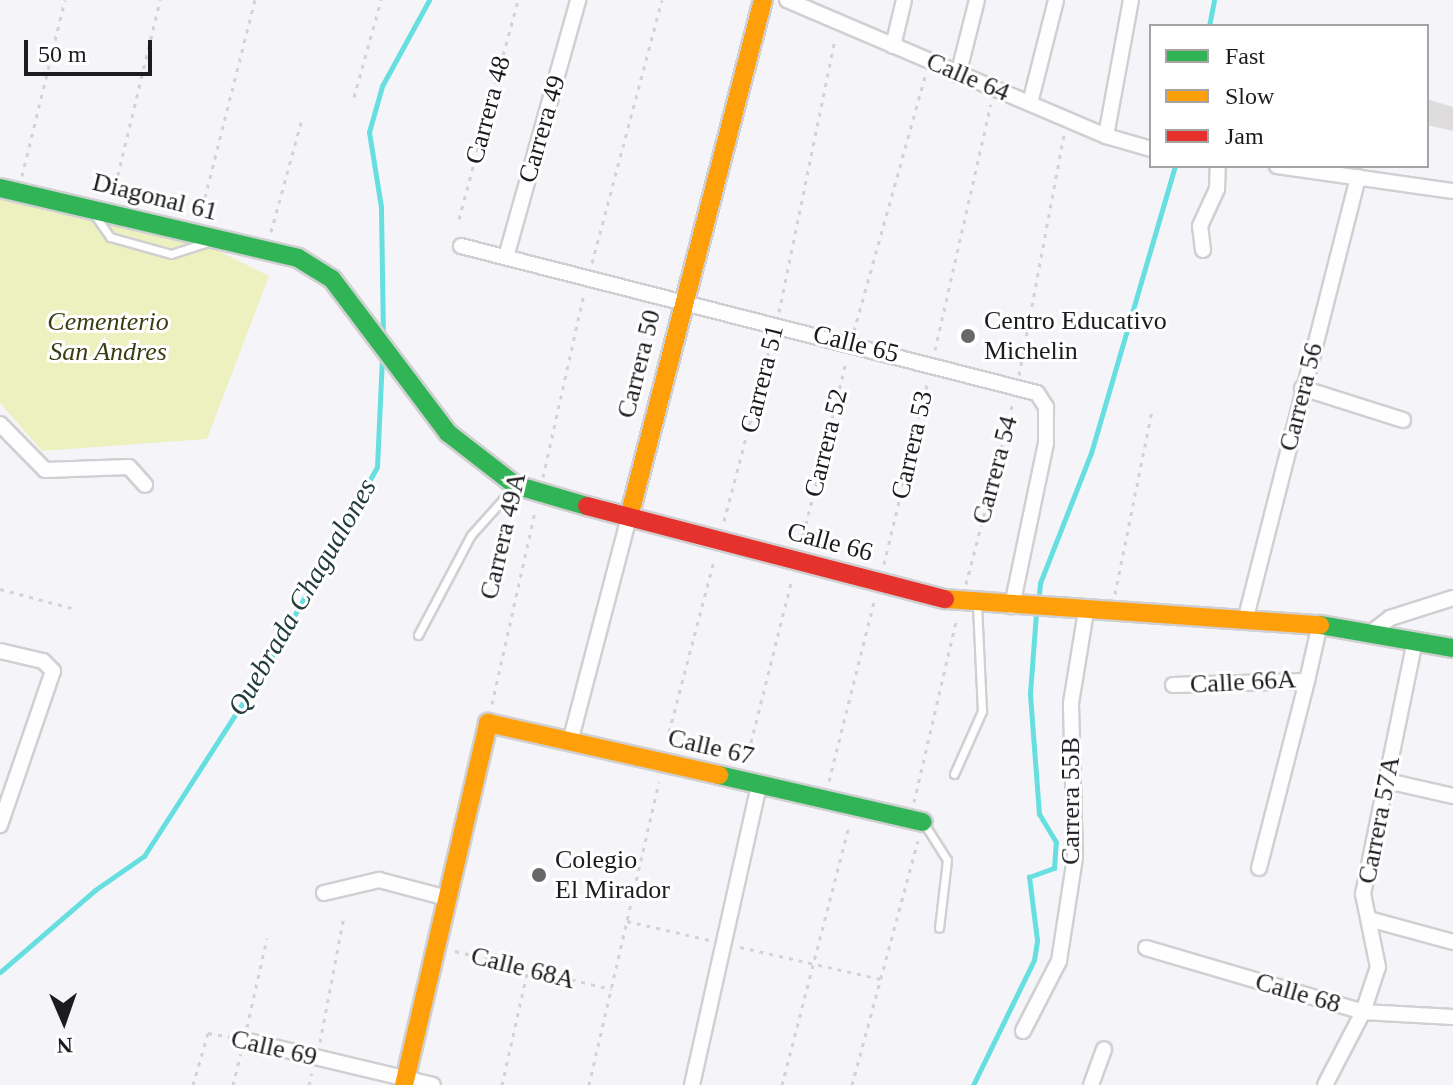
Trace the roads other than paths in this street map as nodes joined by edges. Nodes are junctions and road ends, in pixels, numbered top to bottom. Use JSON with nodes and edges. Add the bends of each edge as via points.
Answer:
{"nodes":[{"id":1,"x":578,"y":0,"type":"edge"},
{"id":2,"x":763,"y":0,"type":"edge"},
{"id":3,"x":787,"y":0,"type":"edge"},
{"id":4,"x":904,"y":0,"type":"edge"},
{"id":5,"x":977,"y":0,"type":"edge"},
{"id":6,"x":1056,"y":0,"type":"edge"},
{"id":7,"x":1131,"y":0,"type":"edge"},
{"id":8,"x":893,"y":46,"type":"junction"},
{"id":9,"x":958,"y":75,"type":"junction"},
{"id":10,"x":1030,"y":103,"type":"junction"},
{"id":11,"x":1106,"y":136,"type":"junction"},
{"id":12,"x":1149,"y":148,"type":"edge"},
{"id":13,"x":1218,"y":168,"type":"edge"},
{"id":14,"x":1292,"y":168,"type":"edge"},
{"id":15,"x":1358,"y":177,"type":"junction"},
{"id":16,"x":9,"y":190,"type":"edge"},
{"id":17,"x":1453,"y":191,"type":"edge"},
{"id":18,"x":100,"y":210,"type":"junction"},
{"id":19,"x":218,"y":239,"type":"junction"},
{"id":20,"x":461,"y":246,"type":"dead end"},
{"id":21,"x":1203,"y":250,"type":"dead end"},
{"id":22,"x":506,"y":257,"type":"junction"},
{"id":23,"x":298,"y":258,"type":"joint"},
{"id":24,"x":681,"y":300,"type":"junction"},
{"id":25,"x":1302,"y":388,"type":"junction"},
{"id":26,"x":1403,"y":420,"type":"dead end"},
{"id":27,"x":0,"y":424,"type":"edge"},
{"id":28,"x":145,"y":485,"type":"dead end"},
{"id":29,"x":515,"y":485,"type":"junction"},
{"id":30,"x":629,"y":517,"type":"junction"},
{"id":31,"x":1453,"y":598,"type":"edge"},
{"id":32,"x":969,"y":603,"type":"junction"},
{"id":33,"x":1014,"y":606,"type":"junction"},
{"id":34,"x":1086,"y":611,"type":"junction"},
{"id":35,"x":1246,"y":617,"type":"junction"},
{"id":36,"x":1320,"y":624,"type":"junction"},
{"id":37,"x":1373,"y":631,"type":"junction"},
{"id":38,"x":418,"y":635,"type":"dead end"},
{"id":39,"x":1415,"y":640,"type":"junction"},
{"id":40,"x":1453,"y":648,"type":"edge"},
{"id":41,"x":0,"y":651,"type":"edge"},
{"id":42,"x":1309,"y":678,"type":"junction"},
{"id":43,"x":1173,"y":685,"type":"dead end"},
{"id":44,"x":570,"y":742,"type":"junction"},
{"id":45,"x":954,"y":774,"type":"dead end"},
{"id":46,"x":1387,"y":781,"type":"junction"},
{"id":47,"x":750,"y":783,"type":"junction"},
{"id":48,"x":1453,"y":796,"type":"edge"},
{"id":49,"x":917,"y":820,"type":"joint"},
{"id":50,"x":0,"y":825,"type":"edge"},
{"id":51,"x":1259,"y":868,"type":"dead end"},
{"id":52,"x":324,"y":893,"type":"dead end"},
{"id":53,"x":447,"y":898,"type":"junction"},
{"id":54,"x":1369,"y":919,"type":"junction"},
{"id":55,"x":939,"y":928,"type":"dead end"},
{"id":56,"x":1453,"y":942,"type":"edge"},
{"id":57,"x":1146,"y":948,"type":"dead end"},
{"id":58,"x":1363,"y":1012,"type":"junction"},
{"id":59,"x":1453,"y":1017,"type":"edge"},
{"id":60,"x":1023,"y":1031,"type":"dead end"},
{"id":61,"x":244,"y":1040,"type":"road end"},
{"id":62,"x":1104,"y":1049,"type":"dead end"},
{"id":63,"x":404,"y":1082,"type":"edge"},
{"id":64,"x":433,"y":1085,"type":"edge"},
{"id":65,"x":692,"y":1085,"type":"edge"},
{"id":66,"x":1091,"y":1085,"type":"edge"},
{"id":67,"x":1325,"y":1085,"type":"edge"}],
"edges":[{"from":1,"to":22,"type":"street","name":"Carrera 49"},
{"from":2,"to":24,"type":"street","name":"Carrera 50"},
{"from":3,"to":8,"type":"street","name":"Calle 64"},
{"from":4,"to":8,"type":"street"},
{"from":5,"to":9,"type":"street"},
{"from":6,"to":10,"type":"street"},
{"from":7,"to":11,"type":"street"},
{"from":8,"to":9,"type":"street","name":"Calle 64"},
{"from":9,"to":10,"type":"street","name":"Calle 64"},
{"from":10,"to":11,"type":"street","name":"Calle 64"},
{"from":11,"to":12,"type":"street","name":"Calle 64"},
{"from":13,"to":21,"type":"street","via":[[1217,189],[1200,226]]},
{"from":14,"to":15,"type":"street"},
{"from":15,"to":17,"type":"street"},
{"from":15,"to":25,"type":"street","name":"Carrera 56"},
{"from":16,"to":18,"type":"street","name":"Diagonal 61"},
{"from":18,"to":19,"type":"street","name":"Diagonal 61"},
{"from":18,"to":19,"type":"lane","via":[[110,237],[171,254]]},
{"from":19,"to":23,"type":"street","name":"Diagonal 61"},
{"from":20,"to":22,"type":"street","name":"Calle 65"},
{"from":22,"to":24,"type":"street","name":"Calle 65"},
{"from":23,"to":29,"type":"street","name":"Calle 66","via":[[332,279],[448,433]]},
{"from":24,"to":30,"type":"street","name":"Carrera 50"},
{"from":24,"to":33,"type":"street","name":"Calle 65","via":[[1037,393],[1046,407],[1046,443]]},
{"from":25,"to":26,"type":"street"},
{"from":25,"to":35,"type":"street","name":"Carrera 56"},
{"from":27,"to":28,"type":"street","via":[[45,470],[129,467]]},
{"from":29,"to":30,"type":"street","name":"Calle 66"},
{"from":29,"to":38,"type":"lane","via":[[471,535]]},
{"from":30,"to":32,"type":"street","name":"Calle 66"},
{"from":30,"to":44,"type":"street","name":"Carrera 50"},
{"from":31,"to":37,"type":"street","via":[[1390,618]]},
{"from":32,"to":33,"type":"street","name":"Calle 66"},
{"from":32,"to":45,"type":"lane","via":[[982,711]]},
{"from":33,"to":34,"type":"street","name":"Calle 66"},
{"from":34,"to":35,"type":"street","name":"Calle 66"},
{"from":34,"to":60,"type":"street","name":"Carrera 55B","via":[[1071,703],[1075,858],[1059,961]]},
{"from":35,"to":36,"type":"street","name":"Calle 66"},
{"from":36,"to":37,"type":"street","name":"Calle 66"},
{"from":36,"to":42,"type":"street"},
{"from":37,"to":39,"type":"street","name":"Calle 66"},
{"from":39,"to":40,"type":"street","name":"Calle 66"},
{"from":39,"to":46,"type":"street","name":"Carrera 57A"},
{"from":41,"to":50,"type":"street","via":[[43,661],[53,671]]},
{"from":42,"to":43,"type":"street","name":"Calle 66A"},
{"from":42,"to":51,"type":"street"},
{"from":44,"to":47,"type":"street","name":"Calle 67"},
{"from":44,"to":53,"type":"street","name":"Calle 67","via":[[488,723]]},
{"from":46,"to":48,"type":"street"},
{"from":46,"to":54,"type":"street","name":"Carrera 57A","via":[[1363,894]]},
{"from":47,"to":49,"type":"street","name":"Calle 67"},
{"from":47,"to":65,"type":"street","via":[[724,943]]},
{"from":49,"to":55,"type":"lane","via":[[947,860]]},
{"from":52,"to":53,"type":"street","via":[[379,880]]},
{"from":53,"to":63,"type":"street"},
{"from":54,"to":56,"type":"street"},
{"from":54,"to":58,"type":"street","name":"Carrera 57A","via":[[1378,967]]},
{"from":57,"to":58,"type":"street","name":"Calle 68"},
{"from":58,"to":59,"type":"street","name":"Calle 68"},
{"from":58,"to":67,"type":"street","name":"Carrera 57A"},
{"from":61,"to":63,"type":"street","name":"Calle 69"},
{"from":62,"to":66,"type":"street"},
{"from":63,"to":64,"type":"street","name":"Calle 69"}]}
